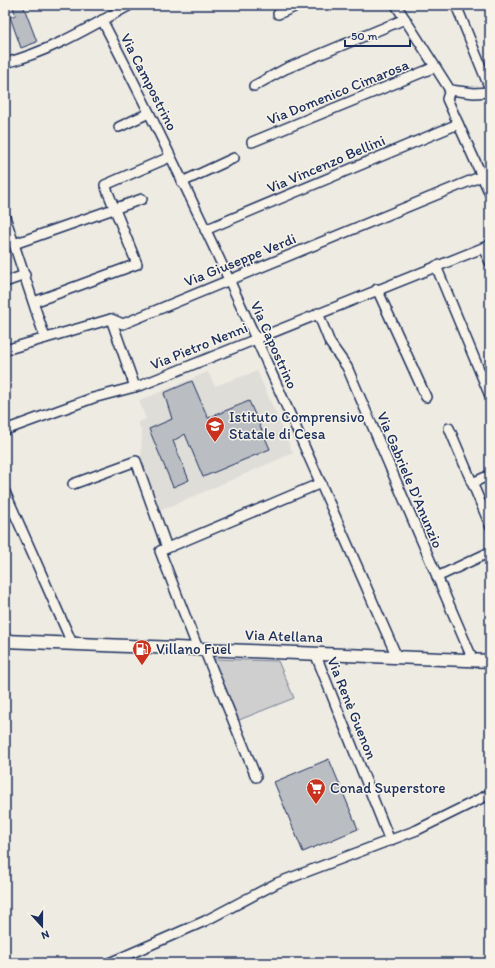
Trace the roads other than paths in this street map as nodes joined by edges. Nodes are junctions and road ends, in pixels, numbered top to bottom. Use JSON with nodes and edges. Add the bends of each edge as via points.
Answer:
{"nodes":[{"id":1,"x":130,"y":5,"type":"edge"},
{"id":2,"x":299,"y":5,"type":"edge"},
{"id":3,"x":396,"y":5,"type":"edge"},
{"id":4,"x":456,"y":5,"type":"edge"},
{"id":5,"x":116,"y":8,"type":"edge"},
{"id":6,"x":278,"y":14,"type":"dead end"},
{"id":7,"x":405,"y":19,"type":"junction"},
{"id":8,"x":102,"y":20,"type":"junction"},
{"id":9,"x":5,"y":63,"type":"edge"},
{"id":10,"x":435,"y":67,"type":"junction"},
{"id":11,"x":254,"y":86,"type":"dead end"},
{"id":12,"x":450,"y":90,"type":"junction"},
{"id":13,"x":490,"y":90,"type":"edge"},
{"id":14,"x":149,"y":113,"type":"junction"},
{"id":15,"x":458,"y":124,"type":"junction"},
{"id":16,"x":119,"y":127,"type":"dead end"},
{"id":17,"x":252,"y":142,"type":"dead end"},
{"id":18,"x":170,"y":157,"type":"junction"},
{"id":19,"x":234,"y":158,"type":"dead end"},
{"id":20,"x":482,"y":176,"type":"junction"},
{"id":21,"x":182,"y":182,"type":"junction"},
{"id":22,"x":490,"y":194,"type":"edge"},
{"id":23,"x":142,"y":199,"type":"dead end"},
{"id":24,"x":114,"y":208,"type":"junction"},
{"id":25,"x":5,"y":217,"type":"edge"},
{"id":26,"x":205,"y":230,"type":"junction"},
{"id":27,"x":14,"y":244,"type":"junction"},
{"id":28,"x":487,"y":246,"type":"edge"},
{"id":29,"x":490,"y":262,"type":"edge"},
{"id":30,"x":436,"y":266,"type":"junction"},
{"id":31,"x":25,"y":275,"type":"junction"},
{"id":32,"x":228,"y":279,"type":"junction"},
{"id":33,"x":5,"y":282,"type":"edge"},
{"id":34,"x":377,"y":289,"type":"junction"},
{"id":35,"x":34,"y":302,"type":"junction"},
{"id":36,"x":318,"y":313,"type":"junction"},
{"id":37,"x":111,"y":319,"type":"junction"},
{"id":38,"x":45,"y":338,"type":"junction"},
{"id":39,"x":256,"y":338,"type":"junction"},
{"id":40,"x":5,"y":350,"type":"edge"},
{"id":41,"x":135,"y":387,"type":"junction"},
{"id":42,"x":490,"y":396,"type":"edge"},
{"id":43,"x":426,"y":397,"type":"dead end"},
{"id":44,"x":448,"y":428,"type":"dead end"},
{"id":45,"x":5,"y":430,"type":"edge"},
{"id":46,"x":490,"y":475,"type":"edge"},
{"id":47,"x":321,"y":483,"type":"junction"},
{"id":48,"x":472,"y":483,"type":"junction"},
{"id":49,"x":73,"y":484,"type":"dead end"},
{"id":50,"x":5,"y":492,"type":"edge"},
{"id":51,"x":490,"y":525,"type":"edge"},
{"id":52,"x":167,"y":548,"type":"junction"},
{"id":53,"x":490,"y":552,"type":"edge"},
{"id":54,"x":437,"y":577,"type":"junction"},
{"id":55,"x":5,"y":641,"type":"edge"},
{"id":56,"x":72,"y":643,"type":"junction"},
{"id":57,"x":201,"y":649,"type":"junction"},
{"id":58,"x":316,"y":653,"type":"junction"},
{"id":59,"x":397,"y":657,"type":"junction"},
{"id":60,"x":473,"y":660,"type":"junction"},
{"id":61,"x":490,"y":661,"type":"edge"},
{"id":62,"x":256,"y":777,"type":"dead end"},
{"id":63,"x":490,"y":794,"type":"edge"},
{"id":64,"x":390,"y":841,"type":"junction"},
{"id":65,"x":109,"y":963,"type":"edge"}],
"edges":[{"from":1,"to":5,"type":"street"},
{"from":2,"to":6,"type":"street"},
{"from":3,"to":7,"type":"street"},
{"from":4,"to":13,"type":"street"},
{"from":5,"to":8,"type":"street"},
{"from":7,"to":10,"type":"street"},
{"from":7,"to":11,"type":"street","via":[[285,69]]},
{"from":8,"to":9,"type":"street","via":[[22,58]]},
{"from":8,"to":14,"type":"street","name":"Via Campostrino"},
{"from":10,"to":12,"type":"street"},
{"from":10,"to":17,"type":"street","name":"Via Domenico Cimarosa"},
{"from":12,"to":13,"type":"street","via":[[474,93]]},
{"from":12,"to":15,"type":"street","via":[[447,99]]},
{"from":14,"to":16,"type":"street"},
{"from":14,"to":18,"type":"street","name":"Via Campostrino"},
{"from":15,"to":20,"type":"street"},
{"from":15,"to":26,"type":"street","name":"Via Vincenzo Bellini"},
{"from":18,"to":21,"type":"street","name":"Via Capostrino"},
{"from":18,"to":24,"type":"street","via":[[105,185]]},
{"from":19,"to":21,"type":"street"},
{"from":20,"to":22,"type":"street"},
{"from":20,"to":32,"type":"street","name":"Via Giuseppe Verdi"},
{"from":21,"to":26,"type":"street","name":"Via Capostrino"},
{"from":23,"to":24,"type":"street"},
{"from":24,"to":27,"type":"street"},
{"from":24,"to":35,"type":"street","via":[[137,264]]},
{"from":25,"to":27,"type":"street"},
{"from":26,"to":32,"type":"street","name":"Via Capostrino"},
{"from":27,"to":31,"type":"street"},
{"from":28,"to":29,"type":"street"},
{"from":28,"to":30,"type":"street","name":"Via Pietro Nenni"},
{"from":30,"to":34,"type":"street","name":"Via Pietro Nenni"},
{"from":30,"to":42,"type":"street"},
{"from":31,"to":33,"type":"street"},
{"from":31,"to":35,"type":"street"},
{"from":32,"to":37,"type":"street","name":"Via Giuseppe Verdi","via":[[123,324]]},
{"from":32,"to":39,"type":"street","name":"Via Capostrino"},
{"from":34,"to":36,"type":"street","name":"Via Pietro Nenni"},
{"from":34,"to":43,"type":"street"},
{"from":35,"to":38,"type":"street"},
{"from":36,"to":39,"type":"street","name":"Via Pietro Nenni"},
{"from":36,"to":54,"type":"street","name":"Via Gabriele D'Anunzio","via":[[330,343],[347,367]]},
{"from":37,"to":38,"type":"street","name":"Via Giuseppe Verdi"},
{"from":37,"to":41,"type":"street"},
{"from":38,"to":40,"type":"street","name":"Via Giuseppe Verdi"},
{"from":39,"to":41,"type":"street","name":"Via Pietro Nenni"},
{"from":39,"to":47,"type":"street","name":"Via Capostrino"},
{"from":41,"to":45,"type":"street","name":"Via Pietro Nenni","via":[[93,398]]},
{"from":44,"to":48,"type":"street"},
{"from":46,"to":48,"type":"street"},
{"from":47,"to":52,"type":"street"},
{"from":47,"to":59,"type":"street","name":"Via Capostrino"},
{"from":48,"to":51,"type":"street"},
{"from":49,"to":52,"type":"street","via":[[136,461]]},
{"from":50,"to":56,"type":"street"},
{"from":52,"to":57,"type":"street","via":[[160,551]]},
{"from":53,"to":54,"type":"street"},
{"from":54,"to":60,"type":"street","name":"Via Gabriele D'Anunzio"},
{"from":55,"to":56,"type":"main road","name":"Via Atellana"},
{"from":56,"to":57,"type":"main road","name":"Via Atellana"},
{"from":57,"to":58,"type":"main road","name":"Via Atellana"},
{"from":57,"to":62,"type":"street"},
{"from":58,"to":59,"type":"main road","name":"Via Atellana"},
{"from":58,"to":64,"type":"street","name":"Via Renè Guenon"},
{"from":59,"to":60,"type":"main road","name":"Via Atellana"},
{"from":60,"to":61,"type":"main road","name":"Via Atellana"},
{"from":63,"to":64,"type":"street"},
{"from":64,"to":65,"type":"street","via":[[277,883],[205,921]]}]}
